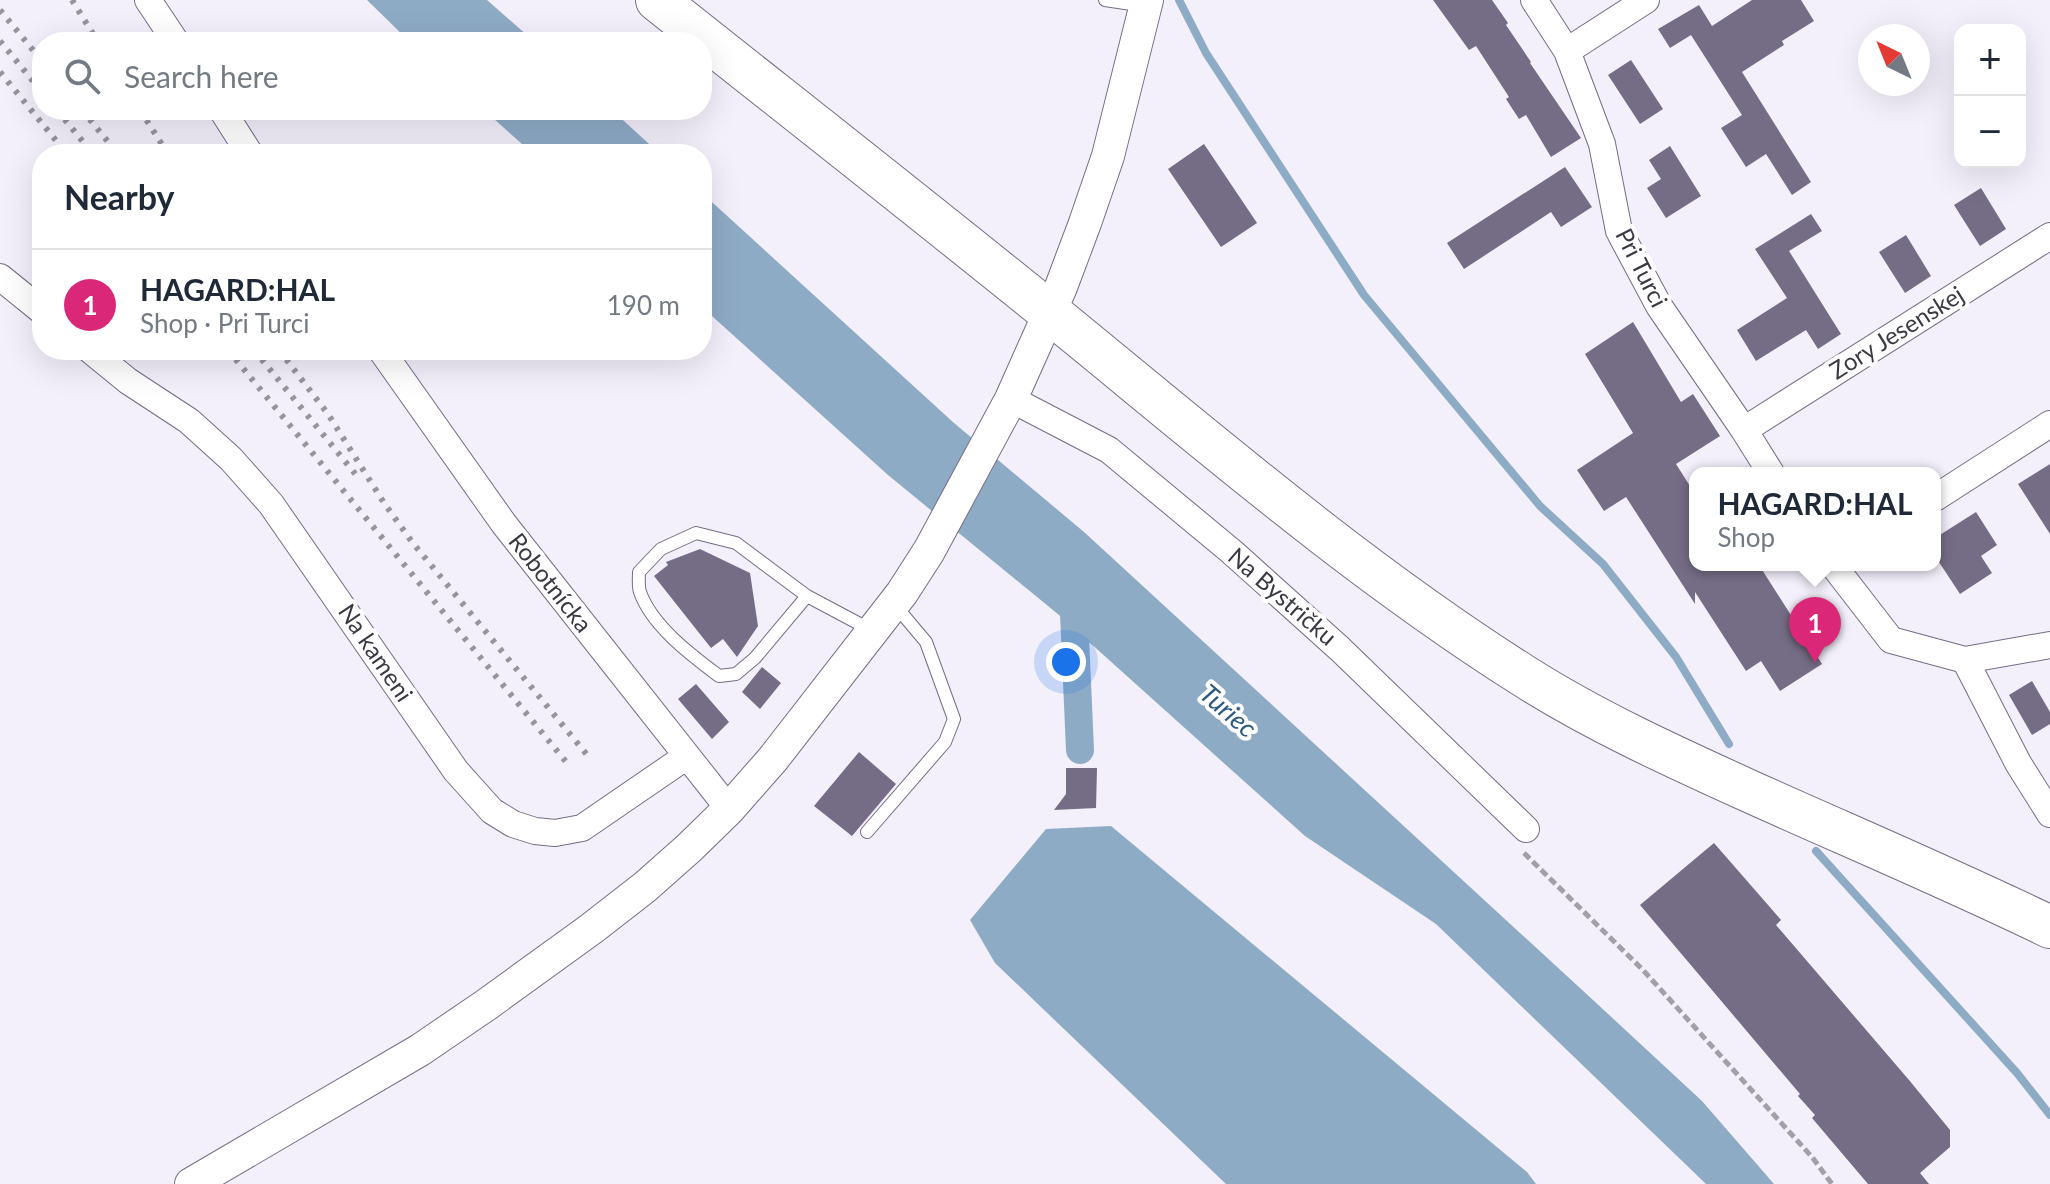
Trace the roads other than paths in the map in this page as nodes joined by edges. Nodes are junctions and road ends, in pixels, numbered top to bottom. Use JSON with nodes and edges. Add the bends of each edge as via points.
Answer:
{"nodes":[{"id":1,"x":148,"y":0,"type":"edge"},
{"id":2,"x":657,"y":0,"type":"edge"},
{"id":3,"x":1105,"y":0,"type":"edge"},
{"id":4,"x":1534,"y":0,"type":"edge"},
{"id":5,"x":1646,"y":0,"type":"edge"},
{"id":6,"x":1146,"y":3,"type":"edge"},
{"id":7,"x":169,"y":32,"type":"edge"},
{"id":8,"x":697,"y":32,"type":"edge"},
{"id":9,"x":712,"y":44,"type":"edge"},
{"id":10,"x":1567,"y":51,"type":"junction"},
{"id":11,"x":228,"y":120,"type":"edge"},
{"id":12,"x":244,"y":144,"type":"edge"},
{"id":13,"x":2050,"y":236,"type":"edge"},
{"id":14,"x":0,"y":277,"type":"edge"},
{"id":15,"x":32,"y":303,"type":"edge"},
{"id":16,"x":1049,"y":312,"type":"junction"},
{"id":17,"x":102,"y":360,"type":"edge"},
{"id":18,"x":388,"y":360,"type":"edge"},
{"id":19,"x":1006,"y":410,"type":"junction"},
{"id":20,"x":2050,"y":424,"type":"edge"},
{"id":21,"x":1744,"y":430,"type":"junction"},
{"id":22,"x":1767,"y":467,"type":"edge"},
{"id":23,"x":1941,"y":494,"type":"edge"},
{"id":24,"x":1838,"y":571,"type":"edge"},
{"id":25,"x":807,"y":596,"type":"junction"},
{"id":26,"x":894,"y":604,"type":"junction"},
{"id":27,"x":874,"y":632,"type":"junction"},
{"id":28,"x":2050,"y":645,"type":"edge"},
{"id":29,"x":1965,"y":660,"type":"junction"},
{"id":30,"x":687,"y":756,"type":"junction"},
{"id":31,"x":729,"y":809,"type":"junction"},
{"id":32,"x":2050,"y":814,"type":"edge"},
{"id":33,"x":1521,"y":825,"type":"road end"},
{"id":34,"x":867,"y":832,"type":"dead end"},
{"id":35,"x":2050,"y":927,"type":"edge"},
{"id":36,"x":191,"y":1184,"type":"edge"}],
"edges":[{"from":1,"to":7,"type":"street"},
{"from":2,"to":8,"type":"main road"},
{"from":3,"to":6,"type":"lane"},
{"from":4,"to":10,"type":"street","name":"Pri Turci"},
{"from":5,"to":10,"type":"street"},
{"from":6,"to":16,"type":"street","via":[[1108,156]]},
{"from":9,"to":16,"type":"main road"},
{"from":10,"to":21,"type":"street","name":"Pri Turci","via":[[1602,144],[1619,231],[1659,306]]},
{"from":11,"to":12,"type":"street"},
{"from":13,"to":21,"type":"street","name":"Zory Jesenskej"},
{"from":14,"to":15,"type":"street"},
{"from":16,"to":19,"type":"street"},
{"from":16,"to":35,"type":"main road","via":[[1316,529],[1526,677],[1691,765]]},
{"from":17,"to":30,"type":"street","name":"Na kameni","via":[[189,421],[271,504],[456,771],[492,811],[535,831],[582,828]]},
{"from":18,"to":30,"type":"street","name":"Robotnícka","via":[[504,524]]},
{"from":19,"to":26,"type":"street"},
{"from":19,"to":33,"type":"street","name":"Na Bystričku","via":[[1109,450],[1340,649]]},
{"from":20,"to":23,"type":"street"},
{"from":21,"to":22,"type":"street","name":"Pri Turci"},
{"from":24,"to":29,"type":"street","via":[[1891,640]]},
{"from":25,"to":25,"type":"lane","via":[[736,543],[696,533],[661,549],[639,572],[639,590],[656,619],[719,676],[736,674],[755,658]]},
{"from":25,"to":27,"type":"lane"},
{"from":26,"to":27,"type":"street"},
{"from":26,"to":34,"type":"lane","via":[[926,642],[954,719],[945,742]]},
{"from":27,"to":31,"type":"street"},
{"from":28,"to":29,"type":"street"},
{"from":29,"to":32,"type":"street"},
{"from":30,"to":31,"type":"street","name":"Robotnícka"},
{"from":31,"to":36,"type":"street","via":[[645,887],[486,1005],[420,1050]]}]}
